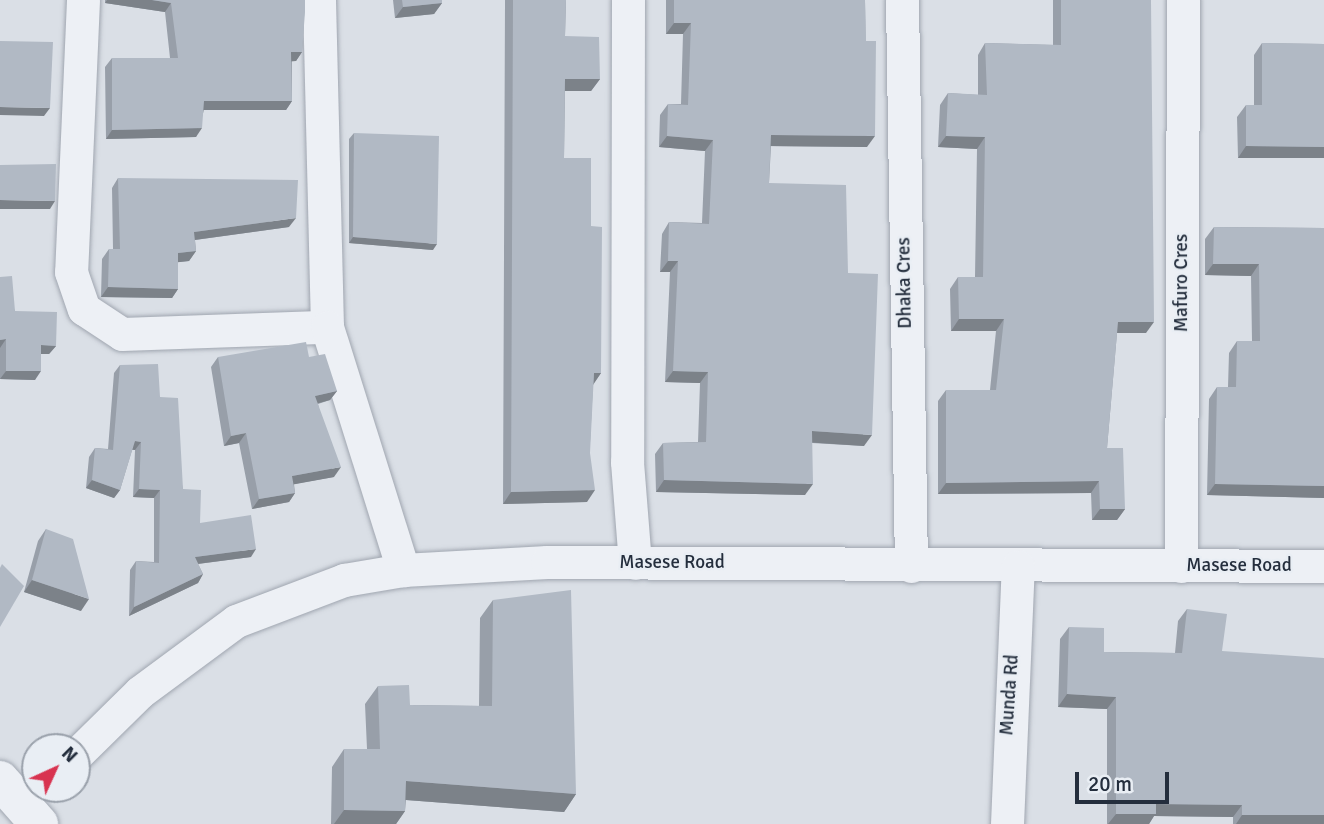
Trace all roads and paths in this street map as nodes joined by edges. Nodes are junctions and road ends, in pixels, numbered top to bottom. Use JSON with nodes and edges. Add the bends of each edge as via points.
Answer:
{"nodes":[{"id":1,"x":83,"y":0,"type":"edge"},
{"id":2,"x":319,"y":0,"type":"edge"},
{"id":3,"x":628,"y":0,"type":"edge"},
{"id":4,"x":902,"y":0,"type":"edge"},
{"id":5,"x":1183,"y":0,"type":"edge"},
{"id":6,"x":327,"y":327,"type":"junction"},
{"id":7,"x":635,"y":563,"type":"junction"},
{"id":8,"x":911,"y":566,"type":"junction"},
{"id":9,"x":1018,"y":566,"type":"junction"},
{"id":10,"x":1181,"y":566,"type":"junction"},
{"id":11,"x":1324,"y":566,"type":"edge"},
{"id":12,"x":403,"y":570,"type":"junction"},
{"id":13,"x":91,"y":740,"type":"edge"},
{"id":14,"x":1007,"y":824,"type":"edge"}],
"edges":[{"from":1,"to":6,"type":"street","via":[[71,272],[85,309],[122,334]]},
{"from":2,"to":6,"type":"street"},
{"from":3,"to":7,"type":"street","via":[[627,462]]},
{"from":4,"to":8,"type":"street","name":"Dhaka Cres"},
{"from":5,"to":10,"type":"street","name":"Mafuro Cres"},
{"from":6,"to":12,"type":"street"},
{"from":7,"to":8,"type":"street","name":"Masese Road"},
{"from":7,"to":12,"type":"street","name":"Masese Road"},
{"from":8,"to":9,"type":"street","name":"Masese Road"},
{"from":9,"to":10,"type":"street","name":"Masese Road"},
{"from":9,"to":14,"type":"street","name":"Munda Rd"},
{"from":10,"to":11,"type":"street","name":"Masese Road"},
{"from":12,"to":13,"type":"street","name":"Masese Road","via":[[344,580],[236,621],[140,692]]}]}
